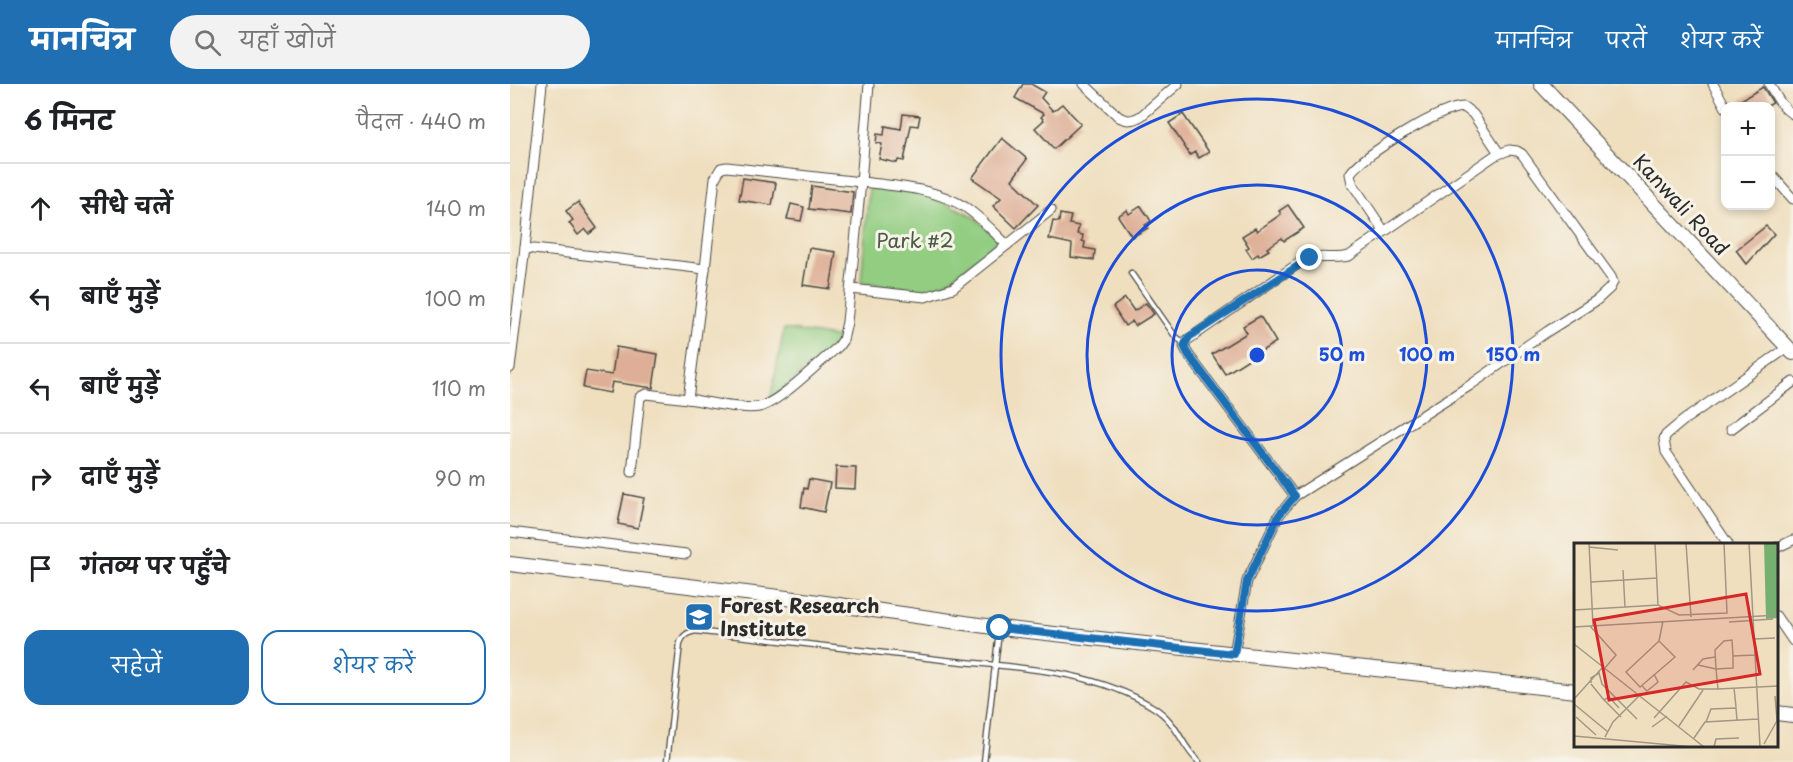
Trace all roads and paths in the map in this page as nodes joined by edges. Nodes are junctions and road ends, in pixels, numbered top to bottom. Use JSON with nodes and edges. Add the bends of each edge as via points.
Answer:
{"nodes":[{"id":1,"x":542,"y":84,"type":"edge"},
{"id":2,"x":869,"y":84,"type":"edge"},
{"id":3,"x":1084,"y":84,"type":"edge"},
{"id":4,"x":1178,"y":84,"type":"edge"},
{"id":5,"x":1541,"y":84,"type":"edge"},
{"id":6,"x":1713,"y":84,"type":"edge"},
{"id":7,"x":1769,"y":84,"type":"edge"},
{"id":8,"x":1722,"y":102,"type":"edge"},
{"id":9,"x":1793,"y":114,"type":"edge"},
{"id":10,"x":1499,"y":153,"type":"junction"},
{"id":11,"x":1775,"y":179,"type":"edge"},
{"id":12,"x":861,"y":182,"type":"junction"},
{"id":13,"x":1793,"y":199,"type":"edge"},
{"id":14,"x":1051,"y":210,"type":"dead end"},
{"id":15,"x":1384,"y":231,"type":"junction"},
{"id":16,"x":1007,"y":245,"type":"junction"},
{"id":17,"x":525,"y":248,"type":"junction"},
{"id":18,"x":705,"y":268,"type":"junction"},
{"id":19,"x":1131,"y":273,"type":"dead end"},
{"id":20,"x":851,"y":289,"type":"junction"},
{"id":21,"x":1185,"y":344,"type":"junction"},
{"id":22,"x":1790,"y":350,"type":"edge"},
{"id":23,"x":510,"y":368,"type":"edge"},
{"id":24,"x":1793,"y":382,"type":"edge"},
{"id":25,"x":688,"y":399,"type":"junction"},
{"id":26,"x":1731,"y":429,"type":"dead end"},
{"id":27,"x":632,"y":472,"type":"dead end"},
{"id":28,"x":1295,"y":496,"type":"junction"},
{"id":29,"x":510,"y":532,"type":"edge"},
{"id":30,"x":1793,"y":540,"type":"edge"},
{"id":31,"x":1727,"y":543,"type":"edge"},
{"id":32,"x":1778,"y":547,"type":"edge"},
{"id":33,"x":686,"y":554,"type":"dead end"},
{"id":34,"x":510,"y":564,"type":"edge"},
{"id":35,"x":1778,"y":619,"type":"edge"},
{"id":36,"x":1000,"y":628,"type":"junction"},
{"id":37,"x":1793,"y":641,"type":"edge"},
{"id":38,"x":1234,"y":654,"type":"junction"},
{"id":39,"x":995,"y":666,"type":"junction"},
{"id":40,"x":1574,"y":691,"type":"edge"},
{"id":41,"x":1778,"y":713,"type":"edge"},
{"id":42,"x":1793,"y":715,"type":"edge"},
{"id":43,"x":667,"y":762,"type":"edge"},
{"id":44,"x":984,"y":762,"type":"edge"},
{"id":45,"x":1199,"y":762,"type":"edge"}],
"edges":[{"from":1,"to":17,"type":"street"},
{"from":2,"to":12,"type":"street"},
{"from":3,"to":4,"type":"street","via":[[1119,117],[1134,120]]},
{"from":5,"to":22,"type":"main road","name":"Kanwali Road"},
{"from":6,"to":8,"type":"street"},
{"from":7,"to":9,"type":"street","via":[[1782,106]]},
{"from":10,"to":15,"type":"street"},
{"from":10,"to":15,"type":"street","via":[[1464,107],[1446,110],[1409,129],[1350,174]]},
{"from":10,"to":28,"type":"street","via":[[1509,150],[1522,154],[1611,277],[1610,288],[1469,386]]},
{"from":11,"to":13,"type":"street"},
{"from":12,"to":16,"type":"street","via":[[944,196],[967,208]]},
{"from":12,"to":18,"type":"street","via":[[721,168],[715,178]]},
{"from":12,"to":20,"type":"street"},
{"from":14,"to":16,"type":"street"},
{"from":15,"to":21,"type":"street","via":[[1349,255],[1337,259],[1316,256],[1302,261],[1189,337]]},
{"from":16,"to":20,"type":"street","via":[[952,288],[925,297]]},
{"from":17,"to":18,"type":"street"},
{"from":17,"to":23,"type":"street"},
{"from":18,"to":25,"type":"street"},
{"from":19,"to":21,"type":"lane","via":[[1175,336]]},
{"from":20,"to":25,"type":"street","via":[[843,340],[838,347],[768,404],[748,407]]},
{"from":21,"to":28,"type":"street","via":[[1185,350]]},
{"from":22,"to":31,"type":"street","via":[[1684,420],[1664,440],[1666,452]]},
{"from":24,"to":26,"type":"street"},
{"from":25,"to":27,"type":"street","via":[[646,394],[640,397]]},
{"from":28,"to":38,"type":"street","via":[[1279,515],[1247,581]]},
{"from":29,"to":33,"type":"street"},
{"from":30,"to":32,"type":"street"},
{"from":34,"to":36,"type":"main road"},
{"from":35,"to":37,"type":"street"},
{"from":36,"to":38,"type":"main road"},
{"from":36,"to":39,"type":"lane"},
{"from":38,"to":40,"type":"main road"},
{"from":39,"to":43,"type":"lane","via":[[689,632],[680,643]]},
{"from":39,"to":44,"type":"lane"},
{"from":39,"to":45,"type":"lane","via":[[1035,669],[1121,690],[1169,718]]},
{"from":41,"to":42,"type":"main road"}]}
